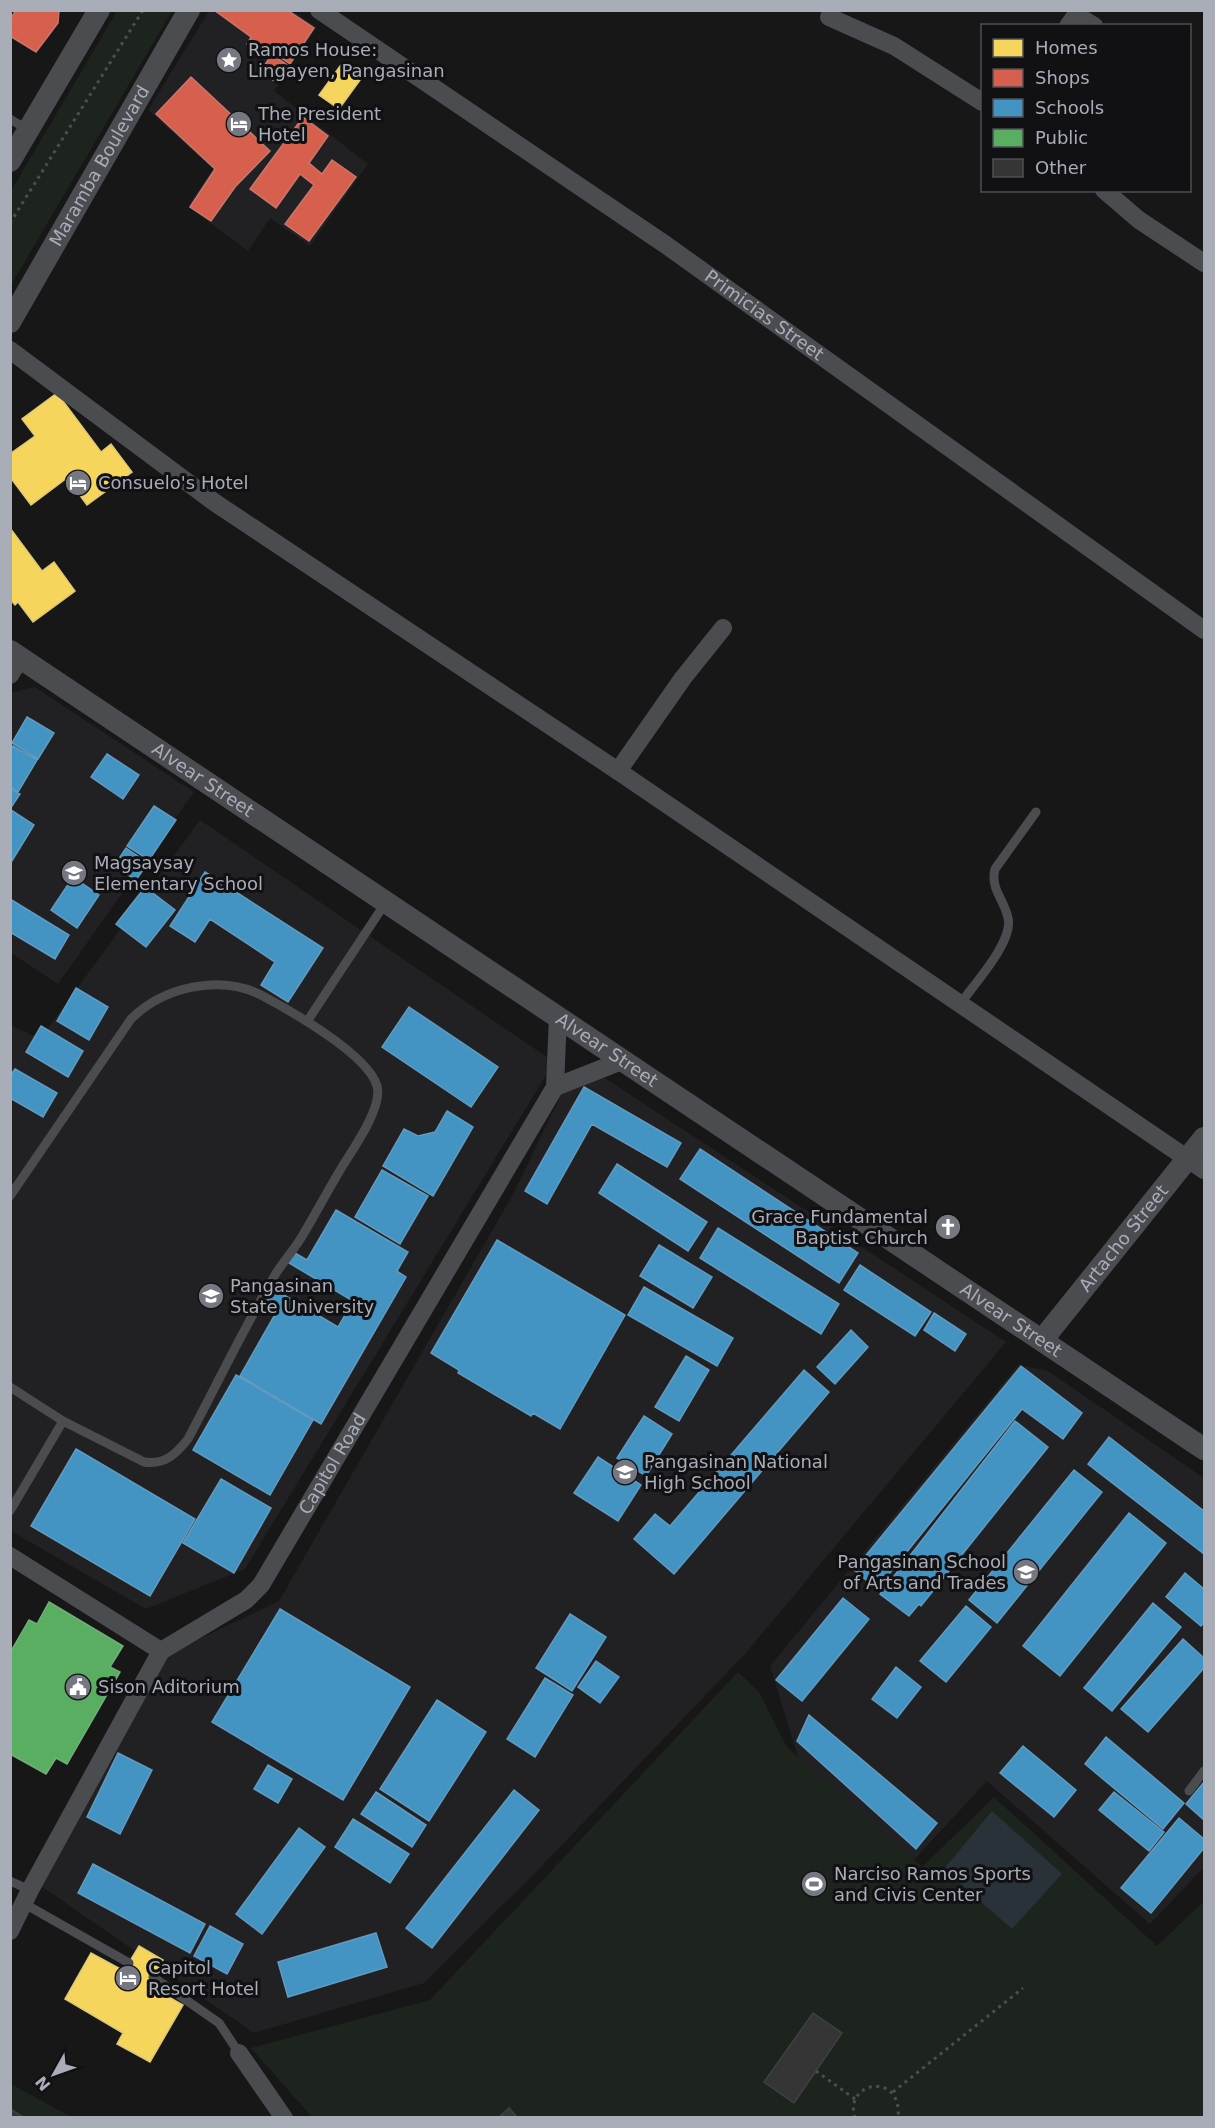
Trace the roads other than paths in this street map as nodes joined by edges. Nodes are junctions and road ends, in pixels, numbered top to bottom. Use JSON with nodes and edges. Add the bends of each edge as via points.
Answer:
{"nodes":[{"id":1,"x":99,"y":10,"type":"edge"},
{"id":2,"x":189,"y":10,"type":"edge"},
{"id":3,"x":319,"y":10,"type":"edge"},
{"id":4,"x":829,"y":17,"type":"dead end"},
{"id":5,"x":1069,"y":24,"type":"edge"},
{"id":6,"x":1091,"y":24,"type":"edge"},
{"id":7,"x":981,"y":101,"type":"edge"},
{"id":8,"x":19,"y":125,"type":"edge"},
{"id":9,"x":10,"y":161,"type":"edge"},
{"id":10,"x":1106,"y":192,"type":"edge"},
{"id":11,"x":1204,"y":263,"type":"edge"},
{"id":12,"x":10,"y":322,"type":"edge"},
{"id":13,"x":10,"y":350,"type":"edge"},
{"id":14,"x":723,"y":627,"type":"dead end"},
{"id":15,"x":1204,"y":630,"type":"edge"},
{"id":16,"x":14,"y":661,"type":"edge"},
{"id":17,"x":618,"y":771,"type":"junction"},
{"id":18,"x":1036,"y":812,"type":"dead end"},
{"id":19,"x":387,"y":902,"type":"junction"},
{"id":20,"x":961,"y":1003,"type":"junction"},
{"id":21,"x":558,"y":1016,"type":"junction"},
{"id":22,"x":308,"y":1020,"type":"junction"},
{"id":23,"x":624,"y":1060,"type":"junction"},
{"id":24,"x":555,"y":1088,"type":"junction"},
{"id":25,"x":1204,"y":1138,"type":"edge"},
{"id":26,"x":1196,"y":1164,"type":"edge"},
{"id":27,"x":10,"y":1196,"type":"edge"},
{"id":28,"x":1043,"y":1339,"type":"junction"},
{"id":29,"x":10,"y":1387,"type":"edge"},
{"id":30,"x":63,"y":1421,"type":"junction"},
{"id":31,"x":1204,"y":1449,"type":"edge"},
{"id":32,"x":10,"y":1511,"type":"edge"},
{"id":33,"x":10,"y":1556,"type":"edge"},
{"id":34,"x":161,"y":1651,"type":"junction"},
{"id":35,"x":1204,"y":1772,"type":"edge"},
{"id":36,"x":1189,"y":1791,"type":"dead end"},
{"id":37,"x":10,"y":1881,"type":"edge"},
{"id":38,"x":27,"y":1896,"type":"junction"},
{"id":39,"x":10,"y":1931,"type":"edge"},
{"id":40,"x":129,"y":1962,"type":"dead end"},
{"id":41,"x":153,"y":1977,"type":"dead end"},
{"id":42,"x":239,"y":2053,"type":"joint"},
{"id":43,"x":284,"y":2118,"type":"edge"}],
"edges":[{"from":1,"to":8,"type":"street"},
{"from":2,"to":12,"type":"street","name":"Maramba Boulevard"},
{"from":3,"to":15,"type":"street","name":"Primicias Street","via":[[676,252]]},
{"from":4,"to":7,"type":"street","via":[[894,46]]},
{"from":5,"to":6,"type":"street","via":[[1076,15]]},
{"from":8,"to":9,"type":"street"},
{"from":10,"to":11,"type":"street","via":[[1139,220]]},
{"from":13,"to":17,"type":"street","via":[[214,502]]},
{"from":14,"to":17,"type":"street"},
{"from":16,"to":19,"type":"street","name":"Alvear Street"},
{"from":17,"to":20,"type":"street"},
{"from":18,"to":20,"type":"lane","via":[[995,869],[996,891],[1008,918],[1005,940]]},
{"from":19,"to":21,"type":"street","name":"Alvear Street"},
{"from":19,"to":22,"type":"lane"},
{"from":20,"to":26,"type":"street"},
{"from":21,"to":23,"type":"street","name":"Alvear Street"},
{"from":21,"to":24,"type":"street","name":"Capitol Road"},
{"from":22,"to":27,"type":"lane","via":[[257,993],[213,984],[166,994],[143,1007]]},
{"from":22,"to":30,"type":"lane","via":[[367,1069],[377,1086],[377,1103],[301,1238],[276,1274],[188,1439],[175,1455],[156,1464],[144,1462]]},
{"from":23,"to":24,"type":"street"},
{"from":23,"to":28,"type":"street","name":"Alvear Street"},
{"from":24,"to":34,"type":"street","name":"Capitol Road","via":[[256,1592]]},
{"from":25,"to":26,"type":"street","name":"Artacho Street"},
{"from":26,"to":28,"type":"street","name":"Artacho Street"},
{"from":28,"to":31,"type":"street","name":"Alvear Street"},
{"from":29,"to":30,"type":"lane"},
{"from":30,"to":32,"type":"lane"},
{"from":33,"to":34,"type":"street"},
{"from":34,"to":38,"type":"street"},
{"from":35,"to":36,"type":"lane"},
{"from":37,"to":38,"type":"lane"},
{"from":38,"to":39,"type":"street"},
{"from":38,"to":40,"type":"lane"},
{"from":41,"to":42,"type":"lane","via":[[219,2024]]},
{"from":42,"to":43,"type":"street"}]}
